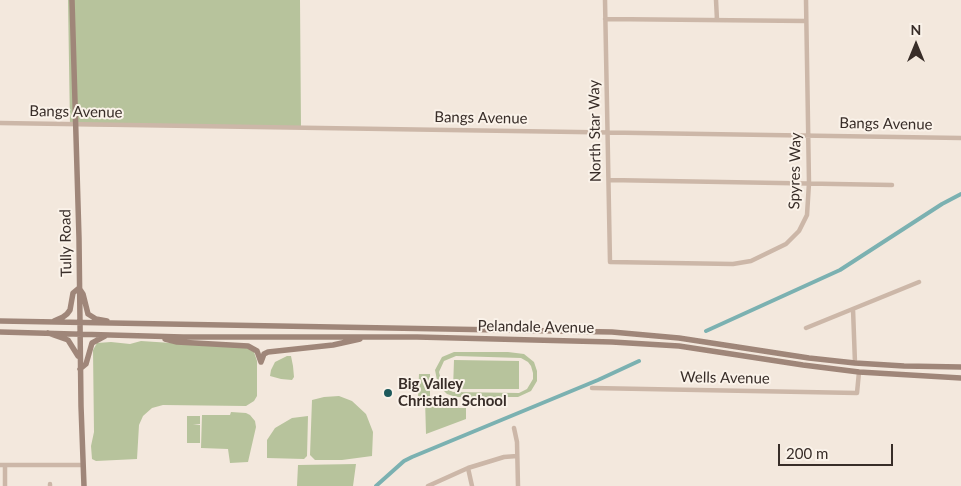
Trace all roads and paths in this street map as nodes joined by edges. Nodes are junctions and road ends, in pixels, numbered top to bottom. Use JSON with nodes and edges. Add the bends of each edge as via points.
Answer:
{"nodes":[{"id":1,"x":72,"y":0,"type":"edge"},
{"id":2,"x":605,"y":0,"type":"edge"},
{"id":3,"x":716,"y":0,"type":"edge"},
{"id":4,"x":806,"y":0,"type":"edge"},
{"id":5,"x":606,"y":20,"type":"junction"},
{"id":6,"x":717,"y":20,"type":"junction"},
{"id":7,"x":806,"y":21,"type":"junction"},
{"id":8,"x":0,"y":122,"type":"edge"},
{"id":9,"x":76,"y":124,"type":"junction"},
{"id":10,"x":608,"y":133,"type":"junction"},
{"id":11,"x":809,"y":136,"type":"junction"},
{"id":12,"x":961,"y":138,"type":"edge"},
{"id":13,"x":609,"y":180,"type":"junction"},
{"id":14,"x":809,"y":183,"type":"junction"},
{"id":15,"x":892,"y":185,"type":"dead end"},
{"id":16,"x":610,"y":262,"type":"joint"},
{"id":17,"x":919,"y":282,"type":"dead end"},
{"id":18,"x":79,"y":288,"type":"junction"},
{"id":19,"x":853,"y":309,"type":"junction"},
{"id":20,"x":0,"y":321,"type":"edge"},
{"id":21,"x":50,"y":322,"type":"junction"},
{"id":22,"x":79,"y":322,"type":"junction"},
{"id":23,"x":113,"y":323,"type":"junction"},
{"id":24,"x":806,"y":328,"type":"dead end"},
{"id":25,"x":0,"y":332,"type":"edge"},
{"id":26,"x":46,"y":332,"type":"junction"},
{"id":27,"x":79,"y":334,"type":"junction"},
{"id":28,"x":109,"y":335,"type":"junction"},
{"id":29,"x":150,"y":336,"type":"junction"},
{"id":30,"x":368,"y":337,"type":"junction"},
{"id":31,"x":855,"y":362,"type":"junction"},
{"id":32,"x":961,"y":366,"type":"edge"},
{"id":33,"x":80,"y":369,"type":"junction"},
{"id":34,"x":858,"y":372,"type":"junction"},
{"id":35,"x":961,"y":378,"type":"edge"},
{"id":36,"x":592,"y":388,"type":"dead end"},
{"id":37,"x":514,"y":428,"type":"dead end"},
{"id":38,"x":517,"y":456,"type":"junction"},
{"id":39,"x":3,"y":465,"type":"edge"},
{"id":40,"x":82,"y":465,"type":"junction"},
{"id":41,"x":468,"y":468,"type":"junction"},
{"id":42,"x":5,"y":486,"type":"edge"},
{"id":43,"x":84,"y":486,"type":"edge"},
{"id":44,"x":428,"y":486,"type":"edge"},
{"id":45,"x":472,"y":486,"type":"edge"},
{"id":46,"x":518,"y":486,"type":"edge"}],
"edges":[{"from":1,"to":9,"type":"main road","name":"Tully Road"},
{"from":2,"to":5,"type":"street","name":"North Star Way"},
{"from":3,"to":6,"type":"street"},
{"from":4,"to":7,"type":"street","name":"Spyres Way"},
{"from":5,"to":6,"type":"street"},
{"from":5,"to":10,"type":"street","name":"North Star Way"},
{"from":6,"to":7,"type":"street"},
{"from":7,"to":11,"type":"street","name":"Spyres Way"},
{"from":8,"to":9,"type":"street","name":"Bangs Avenue"},
{"from":9,"to":10,"type":"street","name":"Bangs Avenue"},
{"from":9,"to":18,"type":"main road","name":"Tully Road"},
{"from":10,"to":11,"type":"street","name":"Bangs Avenue"},
{"from":10,"to":13,"type":"street","name":"North Star Way"},
{"from":11,"to":12,"type":"street","name":"Bangs Avenue"},
{"from":11,"to":14,"type":"street","name":"Spyres Way"},
{"from":13,"to":14,"type":"street"},
{"from":13,"to":16,"type":"street","name":"North Star Way"},
{"from":14,"to":15,"type":"street"},
{"from":14,"to":16,"type":"street","name":"Spyres Way","via":[[808,210],[799,231],[782,246],[751,261],[733,264]]},
{"from":17,"to":19,"type":"street"},
{"from":18,"to":21,"type":"main road","via":[[72,296],[67,314]]},
{"from":18,"to":22,"type":"main road","name":"Tully Road"},
{"from":18,"to":23,"type":"main road","name":"Pelandale Avenue","via":[[88,314]]},
{"from":19,"to":24,"type":"street"},
{"from":19,"to":31,"type":"street"},
{"from":20,"to":21,"type":"main road","name":"Pelandale Avenue"},
{"from":21,"to":22,"type":"main road","name":"Pelandale Avenue"},
{"from":22,"to":23,"type":"main road","name":"Pelandale Avenue"},
{"from":22,"to":27,"type":"main road","name":"Tully Road"},
{"from":23,"to":31,"type":"main road","name":"Pelandale Avenue","via":[[603,331]]},
{"from":25,"to":26,"type":"main road","name":"Pelandale Avenue"},
{"from":26,"to":27,"type":"main road","name":"Pelandale Avenue"},
{"from":26,"to":33,"type":"main road","name":"Pelandale Avenue","via":[[70,342],[79,358]]},
{"from":27,"to":28,"type":"main road","name":"Pelandale Avenue"},
{"from":27,"to":33,"type":"main road","name":"Tully Road"},
{"from":28,"to":29,"type":"main road","name":"Pelandale Avenue"},
{"from":28,"to":33,"type":"main road","via":[[92,343],[86,364]]},
{"from":29,"to":30,"type":"main road","name":"Pelandale Avenue"},
{"from":29,"to":30,"type":"main road","via":[[176,342],[248,346],[257,350],[261,362],[268,352],[333,345]]},
{"from":30,"to":34,"type":"main road","name":"Pelandale Avenue","via":[[575,340],[679,346]]},
{"from":31,"to":32,"type":"main road","name":"Pelandale Avenue"},
{"from":33,"to":40,"type":"main road","name":"Tully Road"},
{"from":34,"to":35,"type":"main road","name":"Pelandale Avenue"},
{"from":34,"to":36,"type":"street","name":"Wells Avenue","via":[[857,393]]},
{"from":37,"to":38,"type":"street"},
{"from":38,"to":41,"type":"street"},
{"from":38,"to":46,"type":"street"},
{"from":39,"to":40,"type":"street"},
{"from":39,"to":42,"type":"street"},
{"from":40,"to":43,"type":"main road","name":"Tully Road"},
{"from":41,"to":44,"type":"street"},
{"from":41,"to":45,"type":"street"}]}
